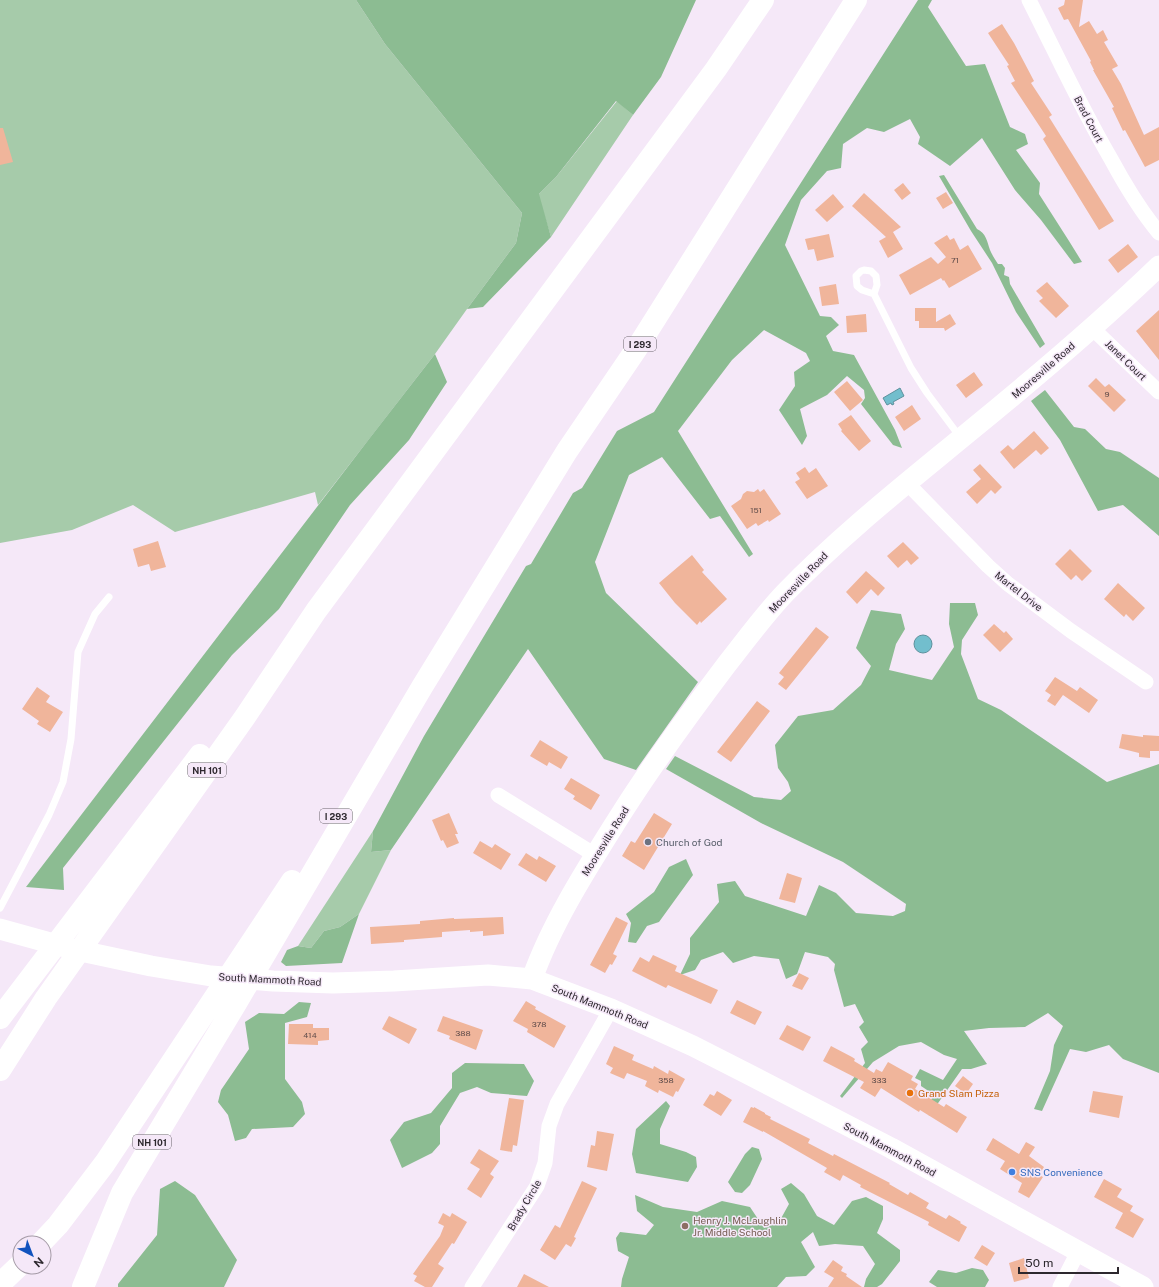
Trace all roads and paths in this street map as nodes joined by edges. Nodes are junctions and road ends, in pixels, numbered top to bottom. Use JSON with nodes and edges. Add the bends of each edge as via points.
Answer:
{"nodes":[{"id":1,"x":763,"y":0,"type":"edge"},
{"id":2,"x":856,"y":0,"type":"edge"},
{"id":3,"x":1029,"y":0,"type":"edge"},
{"id":4,"x":1159,"y":233,"type":"edge"},
{"id":5,"x":1159,"y":266,"type":"edge"},
{"id":6,"x":874,"y":294,"type":"dead end"},
{"id":7,"x":1092,"y":328,"type":"junction"},
{"id":8,"x":1159,"y":392,"type":"edge"},
{"id":9,"x":961,"y":438,"type":"junction"},
{"id":10,"x":907,"y":483,"type":"junction"},
{"id":11,"x":109,"y":597,"type":"dead end"},
{"id":12,"x":316,"y":610,"type":"junction"},
{"id":13,"x":1146,"y":682,"type":"dead end"},
{"id":14,"x":422,"y":687,"type":"joint"},
{"id":15,"x":498,"y":796,"type":"dead end"},
{"id":16,"x":595,"y":855,"type":"junction"},
{"id":17,"x":0,"y":908,"type":"edge"},
{"id":18,"x":0,"y":929,"type":"edge"},
{"id":19,"x":259,"y":947,"type":"junction"},
{"id":20,"x":532,"y":979,"type":"junction"},
{"id":21,"x":610,"y":1008,"type":"junction"},
{"id":22,"x":0,"y":1018,"type":"edge"},
{"id":23,"x":0,"y":1070,"type":"edge"},
{"id":24,"x":48,"y":1235,"type":"edge"},
{"id":25,"x":1078,"y":1252,"type":"junction"},
{"id":26,"x":12,"y":1273,"type":"edge"},
{"id":27,"x":0,"y":1284,"type":"edge"},
{"id":28,"x":83,"y":1287,"type":"edge"},
{"id":29,"x":472,"y":1287,"type":"edge"},
{"id":30,"x":1060,"y":1287,"type":"edge"},
{"id":31,"x":1143,"y":1287,"type":"edge"}],
"edges":[{"from":1,"to":12,"type":"highway","via":[[716,69]]},
{"from":2,"to":14,"type":"highway","number":"I 293","via":[[637,348],[567,451]]},
{"from":3,"to":4,"type":"street","name":"Brad Court","via":[[1102,145],[1134,200]]},
{"from":5,"to":7,"type":"main road","name":"Mooresville Road"},
{"from":6,"to":9,"type":"lane","via":[[911,368]]},
{"from":7,"to":8,"type":"street","name":"Janet Court"},
{"from":7,"to":9,"type":"main road","name":"Mooresville Road"},
{"from":9,"to":10,"type":"main road","name":"Mooresville Road"},
{"from":10,"to":13,"type":"street","name":"Martel Drive","via":[[1008,584]]},
{"from":10,"to":16,"type":"main road","name":"Mooresville Road","via":[[842,538],[784,594],[760,622],[678,729]]},
{"from":11,"to":17,"type":"lane","via":[[95,614],[78,652],[71,739],[63,782],[49,815]]},
{"from":12,"to":22,"type":"highway","via":[[226,720]]},
{"from":12,"to":23,"type":"highway","number":"NH 101","via":[[245,717],[46,998]]},
{"from":14,"to":19,"type":"highway","number":"NH 101"},
{"from":15,"to":16,"type":"street"},
{"from":16,"to":20,"type":"main road","name":"Mooresville Road","via":[[541,953]]},
{"from":18,"to":20,"type":"main road","name":"South Mammoth Road","via":[[76,950],[211,976],[333,983],[488,975]]},
{"from":19,"to":24,"type":"highway","via":[[213,1002],[105,1163]]},
{"from":19,"to":28,"type":"highway","number":"NH 101","via":[[235,1005],[122,1193]]},
{"from":20,"to":21,"type":"main road","name":"South Mammoth Road"},
{"from":21,"to":25,"type":"main road","name":"South Mammoth Road","via":[[755,1077],[891,1148]]},
{"from":21,"to":29,"type":"street","name":"Brady Circle","via":[[552,1115],[545,1163],[537,1186]]},
{"from":25,"to":30,"type":"street"},
{"from":25,"to":31,"type":"main road","name":"South Mammoth Road"},
{"from":26,"to":27,"type":"highway"}]}
